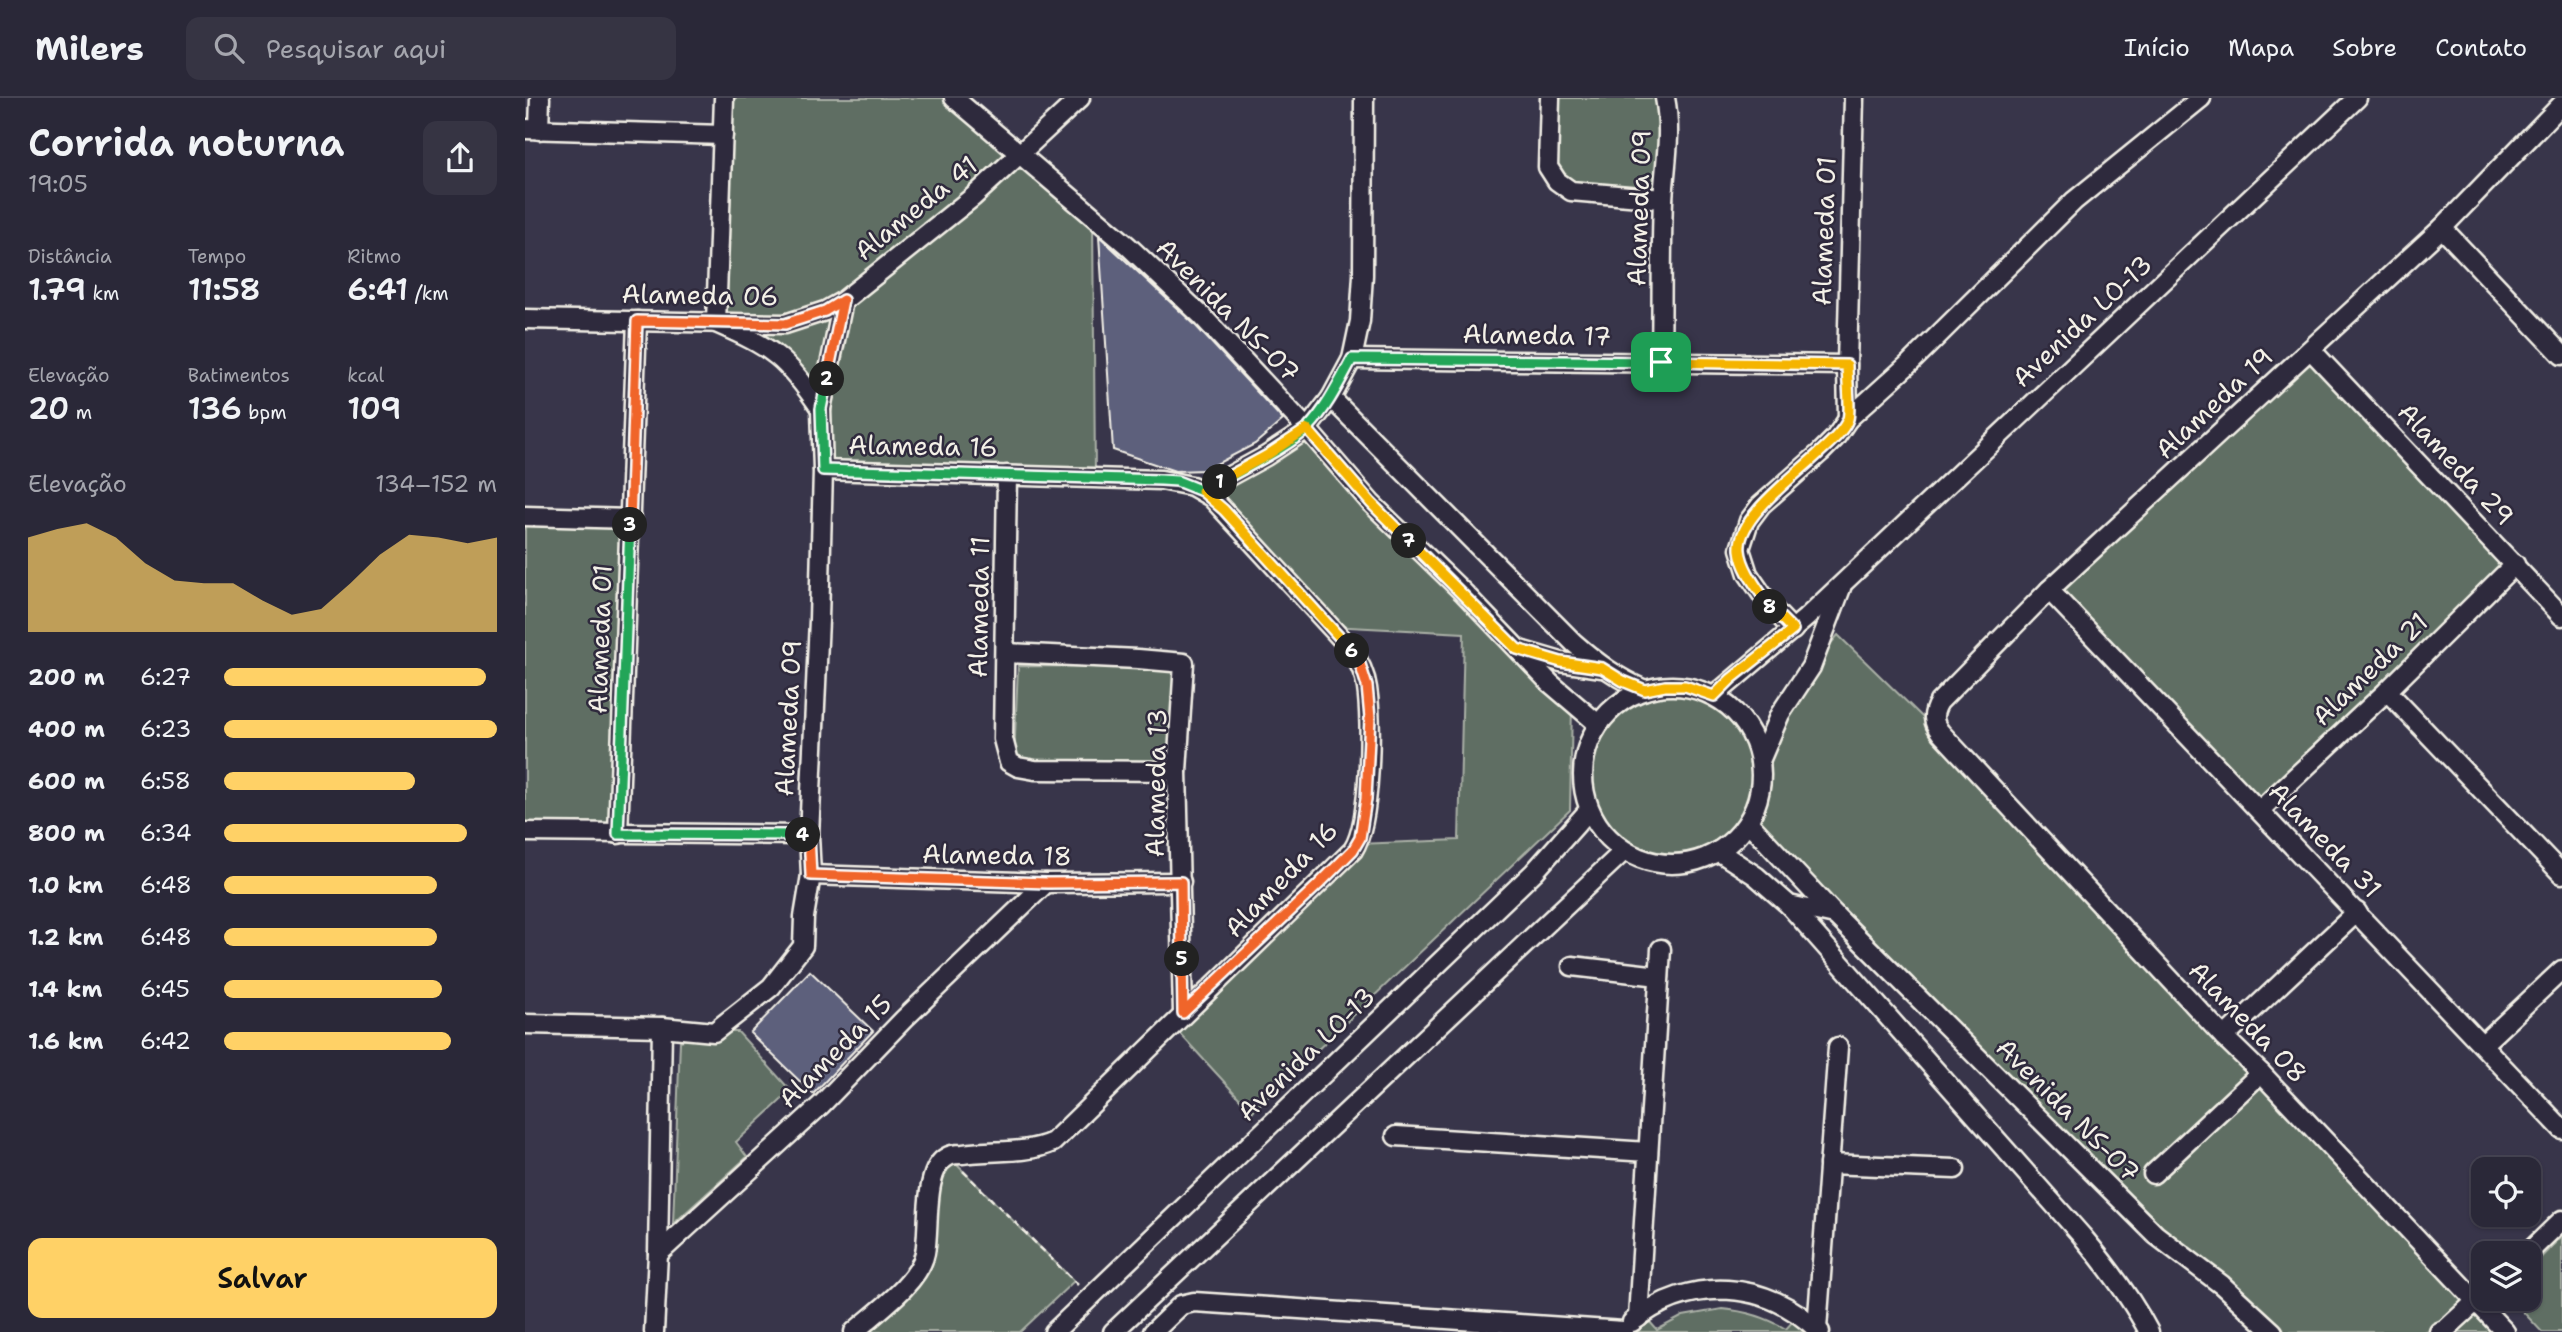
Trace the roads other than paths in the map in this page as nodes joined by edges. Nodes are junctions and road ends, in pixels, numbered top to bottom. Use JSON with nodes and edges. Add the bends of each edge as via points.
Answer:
{"nodes":[{"id":1,"x":540,"y":98,"type":"edge"},
{"id":2,"x":724,"y":98,"type":"edge"},
{"id":3,"x":954,"y":98,"type":"edge"},
{"id":4,"x":1080,"y":98,"type":"edge"},
{"id":5,"x":1364,"y":98,"type":"edge"},
{"id":6,"x":1550,"y":98,"type":"edge"},
{"id":7,"x":1665,"y":98,"type":"edge"},
{"id":8,"x":1854,"y":98,"type":"edge"},
{"id":9,"x":2201,"y":98,"type":"edge"},
{"id":10,"x":2357,"y":98,"type":"edge"},
{"id":11,"x":2562,"y":104,"type":"edge"},
{"id":12,"x":532,"y":130,"type":"edge"},
{"id":13,"x":723,"y":135,"type":"junction"},
{"id":14,"x":1020,"y":155,"type":"junction"},
{"id":15,"x":1663,"y":199,"type":"junction"},
{"id":16,"x":2442,"y":228,"type":"junction"},
{"id":17,"x":843,"y":300,"type":"junction"},
{"id":18,"x":525,"y":319,"type":"edge"},
{"id":19,"x":637,"y":321,"type":"junction"},
{"id":20,"x":716,"y":323,"type":"junction"},
{"id":21,"x":2311,"y":350,"type":"junction"},
{"id":22,"x":2562,"y":355,"type":"edge"},
{"id":23,"x":1352,"y":359,"type":"junction"},
{"id":24,"x":1661,"y":362,"type":"junction"},
{"id":25,"x":1847,"y":365,"type":"junction"},
{"id":26,"x":1331,"y":397,"type":"junction"},
{"id":27,"x":821,"y":409,"type":"junction"},
{"id":28,"x":1848,"y":419,"type":"junction"},
{"id":29,"x":1307,"y":429,"type":"junction"},
{"id":30,"x":823,"y":470,"type":"junction"},
{"id":31,"x":1007,"y":475,"type":"junction"},
{"id":32,"x":1202,"y":491,"type":"junction"},
{"id":33,"x":525,"y":516,"type":"edge"},
{"id":34,"x":631,"y":519,"type":"junction"},
{"id":35,"x":2515,"y":564,"type":"junction"},
{"id":36,"x":1844,"y":582,"type":"junction"},
{"id":37,"x":2049,"y":590,"type":"junction"},
{"id":38,"x":2562,"y":615,"type":"edge"},
{"id":39,"x":1793,"y":630,"type":"junction"},
{"id":40,"x":1517,"y":649,"type":"junction"},
{"id":41,"x":1006,"y":653,"type":"junction"},
{"id":42,"x":1602,"y":668,"type":"junction"},
{"id":43,"x":1645,"y":690,"type":"junction"},
{"id":44,"x":2387,"y":691,"type":"junction"},
{"id":45,"x":1714,"y":696,"type":"junction"},
{"id":46,"x":1598,"y":724,"type":"junction"},
{"id":47,"x":1953,"y":747,"type":"joint"},
{"id":48,"x":1760,"y":761,"type":"junction"},
{"id":49,"x":1177,"y":771,"type":"junction"},
{"id":50,"x":1589,"y":810,"type":"junction"},
{"id":51,"x":2260,"y":810,"type":"junction"},
{"id":52,"x":1748,"y":821,"type":"junction"},
{"id":53,"x":525,"y":831,"type":"edge"},
{"id":54,"x":618,"y":834,"type":"junction"},
{"id":55,"x":809,"y":835,"type":"junction"},
{"id":56,"x":1624,"y":851,"type":"junction"},
{"id":57,"x":1718,"y":851,"type":"junction"},
{"id":58,"x":2562,"y":874,"type":"edge"},
{"id":59,"x":811,"y":875,"type":"junction"},
{"id":60,"x":1181,"y":882,"type":"junction"},
{"id":61,"x":1047,"y":883,"type":"junction"},
{"id":62,"x":1789,"y":905,"type":"junction"},
{"id":63,"x":2357,"y":912,"type":"junction"},
{"id":64,"x":1835,"y":915,"type":"junction"},
{"id":65,"x":1661,"y":949,"type":"dead end"},
{"id":66,"x":1572,"y":966,"type":"dead end"},
{"id":67,"x":2562,"y":970,"type":"edge"},
{"id":68,"x":1659,"y":976,"type":"junction"},
{"id":69,"x":1183,"y":1013,"type":"junction"},
{"id":70,"x":525,"y":1024,"type":"edge"},
{"id":71,"x":662,"y":1027,"type":"junction"},
{"id":72,"x":2224,"y":1037,"type":"junction"},
{"id":73,"x":2483,"y":1044,"type":"junction"},
{"id":74,"x":1837,"y":1047,"type":"dead end"},
{"id":75,"x":2262,"y":1073,"type":"junction"},
{"id":76,"x":2562,"y":1129,"type":"edge"},
{"id":77,"x":1396,"y":1136,"type":"dead end"},
{"id":78,"x":1649,"y":1152,"type":"junction"},
{"id":79,"x":1829,"y":1164,"type":"junction"},
{"id":80,"x":1955,"y":1169,"type":"dead end"},
{"id":81,"x":2153,"y":1174,"type":"dead end"},
{"id":82,"x":2559,"y":1229,"type":"edge"},
{"id":83,"x":2541,"y":1243,"type":"edge"},
{"id":84,"x":658,"y":1254,"type":"junction"},
{"id":85,"x":1641,"y":1276,"type":"junction"},
{"id":86,"x":1820,"y":1285,"type":"junction"},
{"id":87,"x":2471,"y":1289,"type":"edge"},
{"id":88,"x":1667,"y":1300,"type":"junction"},
{"id":89,"x":2471,"y":1306,"type":"edge"},
{"id":90,"x":1794,"y":1310,"type":"junction"},
{"id":91,"x":2490,"y":1311,"type":"edge"},
{"id":92,"x":1638,"y":1318,"type":"junction"},
{"id":93,"x":1581,"y":1330,"type":"edge"},
{"id":94,"x":1818,"y":1330,"type":"edge"},
{"id":95,"x":2444,"y":1331,"type":"edge"},
{"id":96,"x":654,"y":1332,"type":"edge"},
{"id":97,"x":855,"y":1332,"type":"edge"},
{"id":98,"x":1054,"y":1332,"type":"edge"},
{"id":99,"x":1113,"y":1332,"type":"edge"},
{"id":100,"x":1153,"y":1332,"type":"edge"},
{"id":101,"x":1623,"y":1332,"type":"edge"},
{"id":102,"x":2149,"y":1332,"type":"edge"},
{"id":103,"x":2273,"y":1332,"type":"edge"},
{"id":104,"x":2505,"y":1332,"type":"edge"}],
"edges":[{"from":1,"to":12,"type":"street"},
{"from":2,"to":13,"type":"street"},
{"from":3,"to":14,"type":"street","name":"Avenida NS-07"},
{"from":4,"to":14,"type":"street","name":"Alameda 41"},
{"from":5,"to":23,"type":"street","via":[[1363,275]]},
{"from":6,"to":15,"type":"street","via":[[1548,167],[1557,181],[1571,191]]},
{"from":7,"to":15,"type":"street","name":"Alameda 09","via":[[1669,146]]},
{"from":8,"to":25,"type":"street","name":"Alameda 01"},
{"from":9,"to":28,"type":"street","via":[[2074,201]]},
{"from":10,"to":36,"type":"street","name":"Avenida LO-13"},
{"from":11,"to":16,"type":"street","name":"Alameda 19"},
{"from":12,"to":13,"type":"street"},
{"from":13,"to":20,"type":"street"},
{"from":14,"to":17,"type":"street","name":"Alameda 41"},
{"from":14,"to":29,"type":"street","name":"Avenida NS-07","via":[[1193,307]]},
{"from":15,"to":24,"type":"street","name":"Alameda 09"},
{"from":16,"to":21,"type":"street","name":"Alameda 19"},
{"from":16,"to":22,"type":"street"},
{"from":17,"to":20,"type":"street","name":"Alameda 06","via":[[785,324]]},
{"from":17,"to":27,"type":"street"},
{"from":18,"to":19,"type":"street","name":"Alameda 06"},
{"from":19,"to":20,"type":"street","name":"Alameda 06"},
{"from":19,"to":34,"type":"street","name":"Alameda 01"},
{"from":20,"to":27,"type":"street","via":[[778,355]]},
{"from":21,"to":35,"type":"street","name":"Alameda 29"},
{"from":21,"to":37,"type":"street","name":"Alameda 19"},
{"from":23,"to":24,"type":"street","name":"Alameda 17"},
{"from":23,"to":26,"type":"street"},
{"from":24,"to":25,"type":"street","name":"Alameda 17"},
{"from":25,"to":28,"type":"street","name":"Alameda 01"},
{"from":26,"to":29,"type":"street"},
{"from":26,"to":42,"type":"street"},
{"from":27,"to":30,"type":"street","name":"Alameda 09"},
{"from":28,"to":39,"type":"street","via":[[1821,452],[1761,505],[1743,536],[1740,549],[1748,573]]},
{"from":29,"to":32,"type":"street"},
{"from":29,"to":40,"type":"street","name":"Avenida NS-07","via":[[1371,503]]},
{"from":30,"to":31,"type":"street","name":"Alameda 16"},
{"from":30,"to":55,"type":"street","name":"Alameda 09"},
{"from":31,"to":32,"type":"street","name":"Alameda 16","via":[[1177,481]]},
{"from":31,"to":41,"type":"street","name":"Alameda 11"},
{"from":32,"to":69,"type":"street","name":"Alameda 16","via":[[1350,648],[1367,686],[1370,718],[1364,819],[1357,844]]},
{"from":33,"to":34,"type":"street"},
{"from":34,"to":54,"type":"street","name":"Alameda 01"},
{"from":35,"to":38,"type":"street","name":"Alameda 29"},
{"from":35,"to":44,"type":"street","name":"Alameda 21"},
{"from":36,"to":39,"type":"street","name":"Avenida LO-13"},
{"from":36,"to":48,"type":"street","name":"Avenida LO-13","via":[[1811,667],[1780,714]]},
{"from":37,"to":47,"type":"street","name":"Alameda 19","via":[[1934,710],[1933,720]]},
{"from":37,"to":51,"type":"street","name":"Alameda 31"},
{"from":39,"to":45,"type":"street","name":"Avenida LO-13"},
{"from":40,"to":42,"type":"street"},
{"from":40,"to":46,"type":"street","name":"Avenida NS-07"},
{"from":41,"to":49,"type":"street","name":"Alameda 11","via":[[1003,739],[1013,766]]},
{"from":41,"to":49,"type":"street","name":"Alameda 13","via":[[1184,663]]},
{"from":42,"to":43,"type":"street"},
{"from":43,"to":45,"type":"street","via":[[1685,686]]},
{"from":43,"to":46,"type":"street","via":[[1611,709]]},
{"from":44,"to":51,"type":"street","name":"Alameda 21"},
{"from":44,"to":58,"type":"street"},
{"from":45,"to":48,"type":"street","via":[[1747,726]]},
{"from":46,"to":50,"type":"street","via":[[1585,751],[1582,781]]},
{"from":47,"to":72,"type":"street","name":"Alameda 08"},
{"from":48,"to":52,"type":"street","via":[[1761,782]]},
{"from":49,"to":60,"type":"street","name":"Alameda 13"},
{"from":50,"to":56,"type":"street","via":[[1610,840]]},
{"from":50,"to":98,"type":"street","name":"Avenida LO-13","via":[[1534,872]]},
{"from":51,"to":63,"type":"street","name":"Alameda 31"},
{"from":52,"to":57,"type":"street"},
{"from":52,"to":64,"type":"street","name":"Avenida NS-07"},
{"from":53,"to":54,"type":"street"},
{"from":54,"to":55,"type":"street"},
{"from":55,"to":59,"type":"street","name":"Alameda 09"},
{"from":56,"to":57,"type":"street","via":[[1647,861],[1671,864],[1696,861]]},
{"from":56,"to":99,"type":"street"},
{"from":57,"to":62,"type":"street"},
{"from":59,"to":61,"type":"street","name":"Alameda 18"},
{"from":59,"to":71,"type":"street","name":"Alameda 09","via":[[803,946],[771,987],[713,1032]]},
{"from":60,"to":61,"type":"street","name":"Alameda 18"},
{"from":60,"to":69,"type":"street","name":"Alameda 13"},
{"from":61,"to":84,"type":"street","name":"Alameda 15","via":[[821,1105]]},
{"from":62,"to":64,"type":"street"},
{"from":62,"to":102,"type":"street","via":[[2115,1275]]},
{"from":63,"to":72,"type":"street"},
{"from":63,"to":73,"type":"street","name":"Alameda 31"},
{"from":64,"to":103,"type":"street","name":"Avenida NS-07","via":[[2156,1236],[2222,1285]]},
{"from":65,"to":68,"type":"street"},
{"from":66,"to":68,"type":"street"},
{"from":67,"to":73,"type":"street"},
{"from":68,"to":78,"type":"street"},
{"from":69,"to":97,"type":"street","name":"Alameda 16","via":[[1052,1142],[1038,1148],[948,1156],[938,1164],[932,1177],[922,1264]]},
{"from":70,"to":71,"type":"street"},
{"from":71,"to":84,"type":"street"},
{"from":72,"to":75,"type":"street","name":"Alameda 08"},
{"from":73,"to":76,"type":"street","name":"Alameda 31"},
{"from":74,"to":79,"type":"street"},
{"from":75,"to":81,"type":"street"},
{"from":75,"to":87,"type":"street","name":"Alameda 08"},
{"from":77,"to":78,"type":"street"},
{"from":78,"to":85,"type":"street"},
{"from":79,"to":80,"type":"street"},
{"from":79,"to":86,"type":"street"},
{"from":82,"to":83,"type":"street"},
{"from":84,"to":96,"type":"street"},
{"from":85,"to":88,"type":"street"},
{"from":85,"to":92,"type":"street"},
{"from":86,"to":90,"type":"street"},
{"from":86,"to":94,"type":"street"},
{"from":88,"to":90,"type":"street","via":[[1733,1289],[1765,1296]]},
{"from":88,"to":92,"type":"street"},
{"from":89,"to":95,"type":"street"},
{"from":90,"to":94,"type":"street"},
{"from":91,"to":104,"type":"street","name":"Alameda 08"},
{"from":92,"to":101,"type":"street"},
{"from":93,"to":100,"type":"street","via":[[1188,1303]]},
{"from":93,"to":101,"type":"street"}]}
